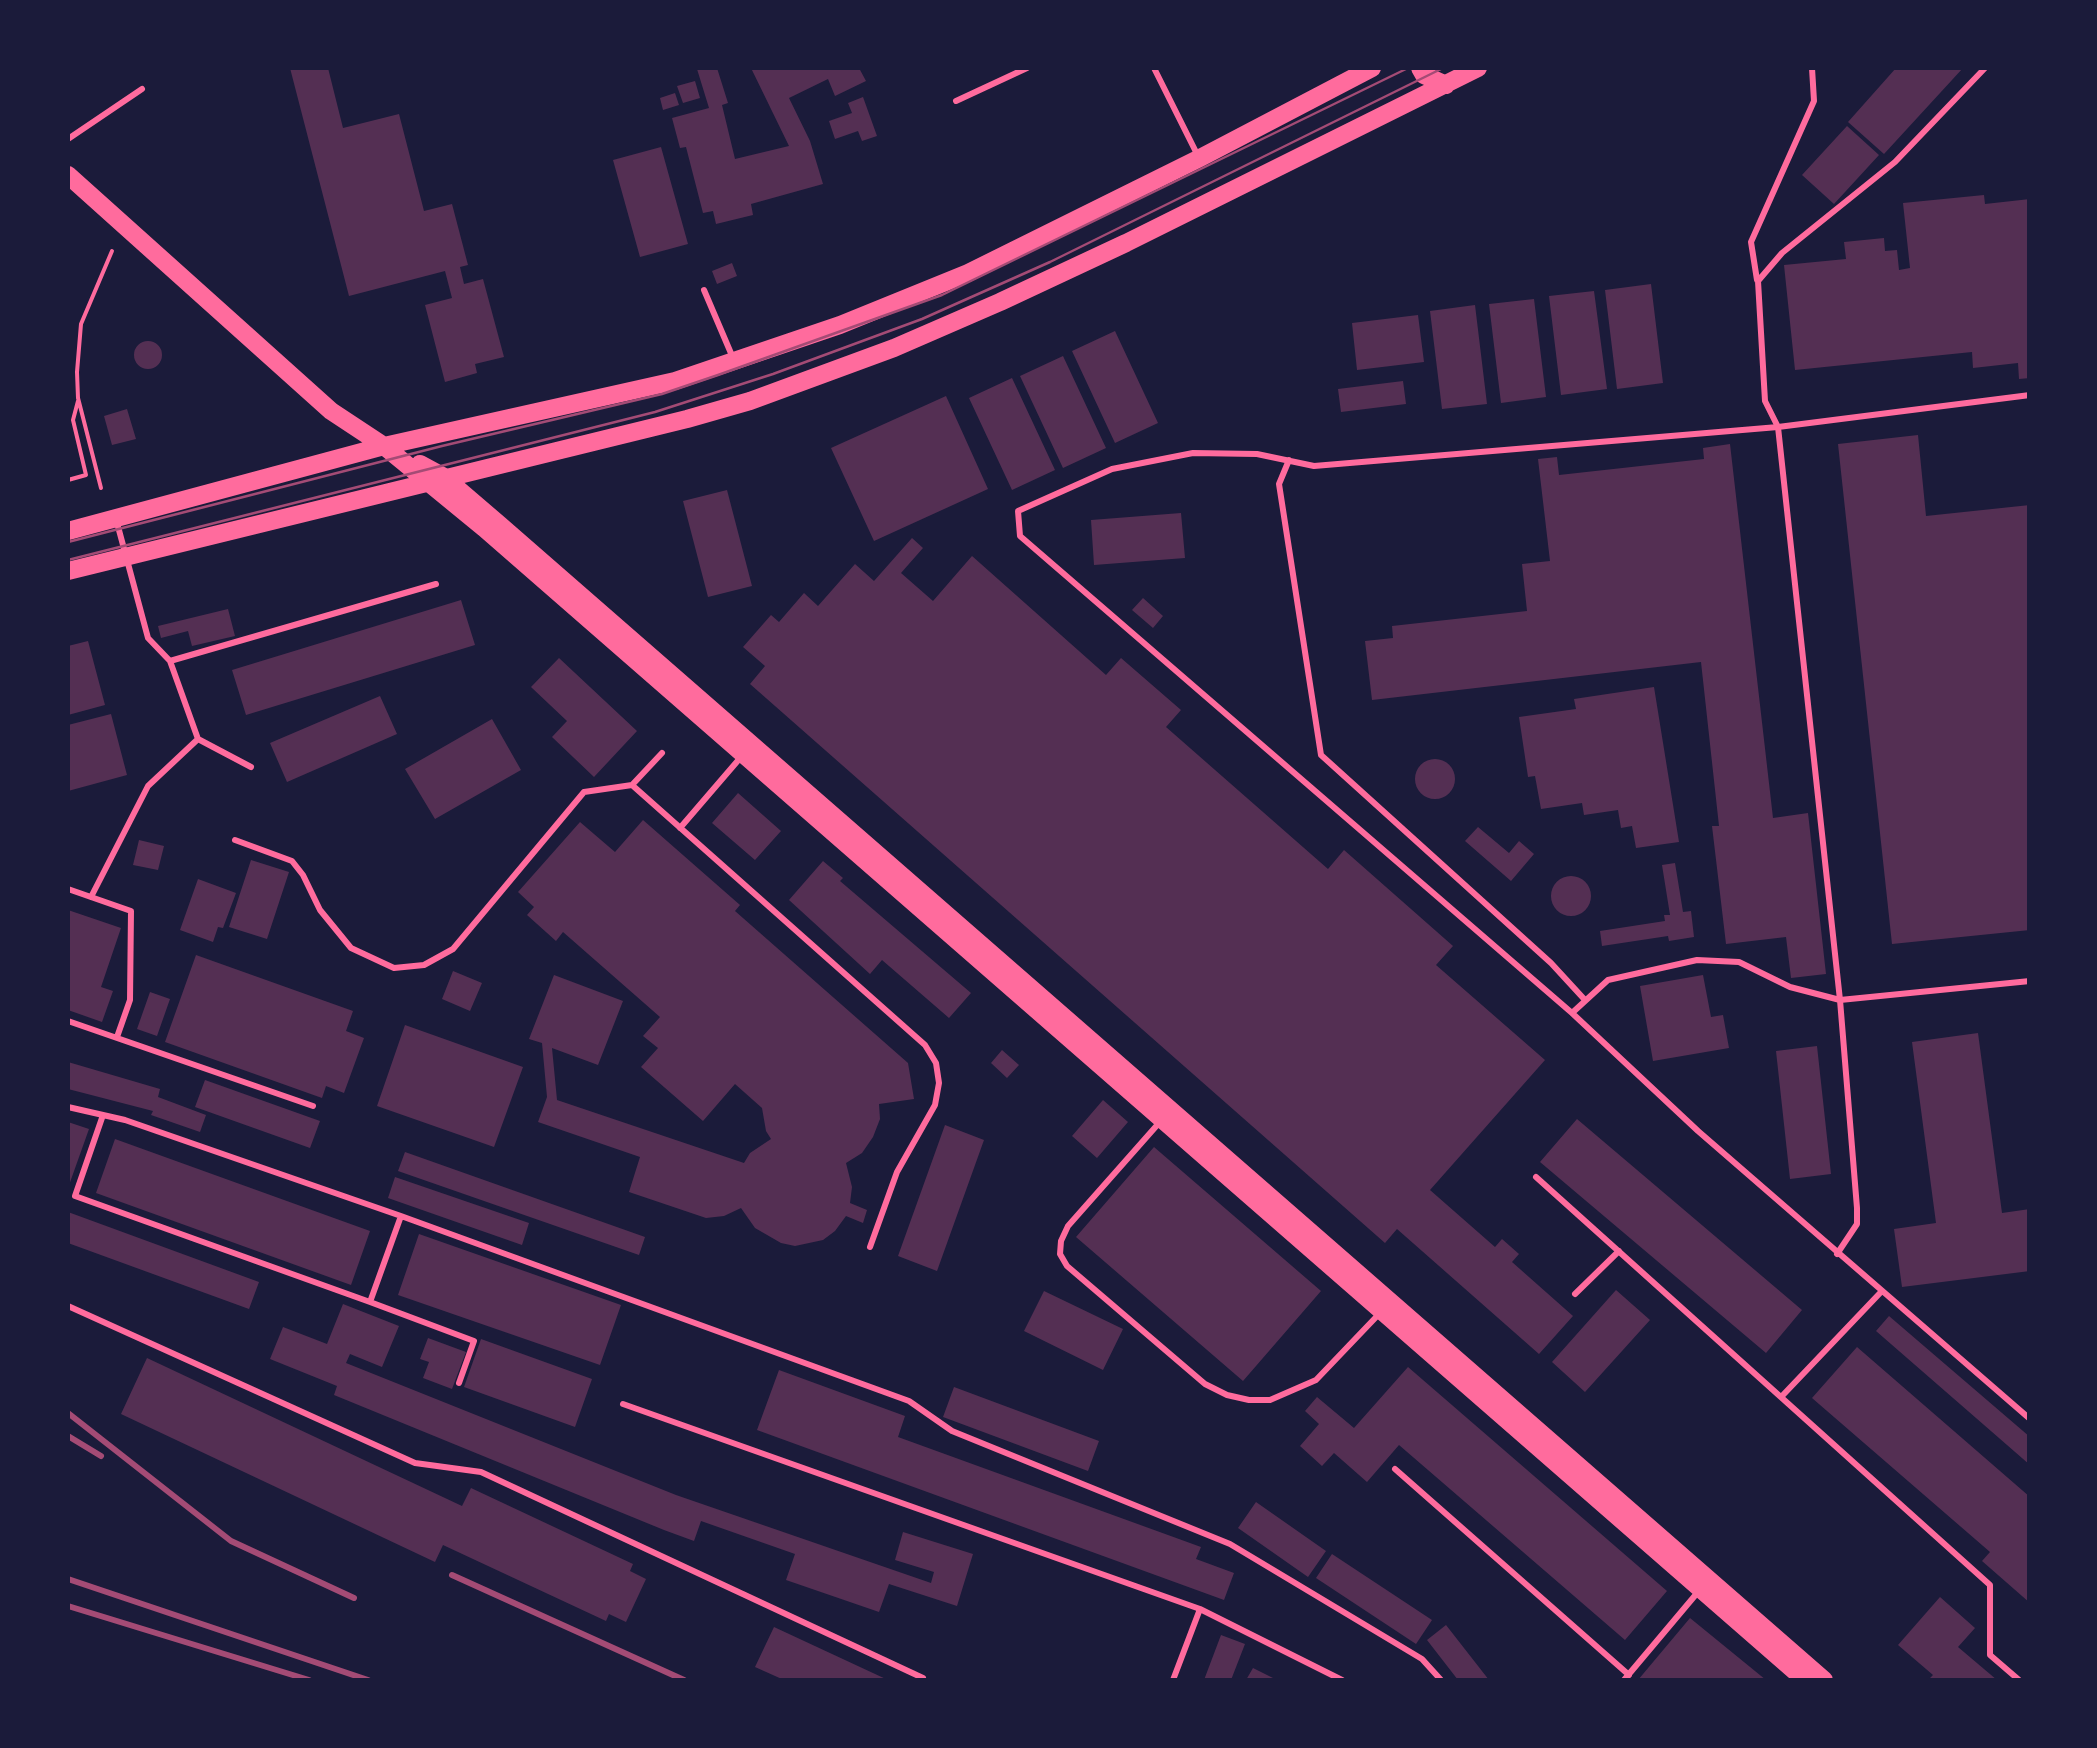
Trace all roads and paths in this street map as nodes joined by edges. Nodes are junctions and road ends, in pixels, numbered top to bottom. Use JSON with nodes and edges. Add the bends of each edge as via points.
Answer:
{"nodes":[{"id":1,"x":1027,"y":68,"type":"edge"},
{"id":2,"x":1154,"y":68,"type":"edge"},
{"id":3,"x":1372,"y":68,"type":"edge"},
{"id":4,"x":1420,"y":68,"type":"edge"},
{"id":5,"x":1478,"y":68,"type":"edge"},
{"id":6,"x":1812,"y":68,"type":"edge"},
{"id":7,"x":1985,"y":68,"type":"edge"},
{"id":8,"x":1446,"y":85,"type":"junction"},
{"id":9,"x":142,"y":89,"type":"dead end"},
{"id":10,"x":956,"y":101,"type":"dead end"},
{"id":11,"x":68,"y":138,"type":"edge"},
{"id":12,"x":1200,"y":158,"type":"junction"},
{"id":13,"x":68,"y":175,"type":"edge"},
{"id":14,"x":112,"y":251,"type":"dead end"},
{"id":15,"x":1758,"y":281,"type":"junction"},
{"id":16,"x":704,"y":290,"type":"dead end"},
{"id":17,"x":734,"y":360,"type":"junction"},
{"id":18,"x":2030,"y":396,"type":"edge"},
{"id":19,"x":78,"y":398,"type":"junction"},
{"id":20,"x":1778,"y":427,"type":"junction"},
{"id":21,"x":384,"y":446,"type":"junction"},
{"id":22,"x":1290,"y":460,"type":"junction"},
{"id":23,"x":436,"y":479,"type":"junction"},
{"id":24,"x":68,"y":480,"type":"edge"},
{"id":25,"x":101,"y":488,"type":"dead end"},
{"id":26,"x":116,"y":519,"type":"junction"},
{"id":27,"x":68,"y":531,"type":"edge"},
{"id":28,"x":126,"y":556,"type":"junction"},
{"id":29,"x":68,"y":572,"type":"edge"},
{"id":30,"x":436,"y":584,"type":"dead end"},
{"id":31,"x":170,"y":661,"type":"junction"},
{"id":32,"x":198,"y":739,"type":"junction"},
{"id":33,"x":748,"y":750,"type":"junction"},
{"id":34,"x":662,"y":753,"type":"dead end"},
{"id":35,"x":251,"y":768,"type":"dead end"},
{"id":36,"x":632,"y":785,"type":"junction"},
{"id":37,"x":680,"y":828,"type":"junction"},
{"id":38,"x":236,"y":840,"type":"dead end"},
{"id":39,"x":68,"y":889,"type":"edge"},
{"id":40,"x":91,"y":897,"type":"junction"},
{"id":41,"x":2030,"y":981,"type":"edge"},
{"id":42,"x":1585,"y":1000,"type":"junction"},
{"id":43,"x":1840,"y":1000,"type":"junction"},
{"id":44,"x":1572,"y":1013,"type":"junction"},
{"id":45,"x":68,"y":1020,"type":"edge"},
{"id":46,"x":117,"y":1038,"type":"junction"},
{"id":47,"x":313,"y":1106,"type":"dead end"},
{"id":48,"x":68,"y":1107,"type":"edge"},
{"id":49,"x":103,"y":1115,"type":"junction"},
{"id":50,"x":1166,"y":1115,"type":"junction"},
{"id":51,"x":1536,"y":1177,"type":"dead end"},
{"id":52,"x":71,"y":1195,"type":"edge"},
{"id":53,"x":401,"y":1216,"type":"junction"},
{"id":54,"x":870,"y":1247,"type":"dead end"},
{"id":55,"x":1619,"y":1250,"type":"junction"},
{"id":56,"x":1838,"y":1254,"type":"junction"},
{"id":57,"x":1881,"y":1292,"type":"junction"},
{"id":58,"x":1575,"y":1294,"type":"dead end"},
{"id":59,"x":370,"y":1302,"type":"junction"},
{"id":60,"x":68,"y":1306,"type":"edge"},
{"id":61,"x":1386,"y":1306,"type":"junction"},
{"id":62,"x":458,"y":1383,"type":"dead end"},
{"id":63,"x":1782,"y":1396,"type":"junction"},
{"id":64,"x":623,"y":1404,"type":"dead end"},
{"id":65,"x":2030,"y":1419,"type":"edge"},
{"id":66,"x":1395,"y":1469,"type":"dead end"},
{"id":67,"x":1704,"y":1584,"type":"junction"},
{"id":68,"x":1200,"y":1610,"type":"junction"},
{"id":69,"x":924,"y":1678,"type":"dead end"},
{"id":70,"x":1627,"y":1678,"type":"edge"},
{"id":71,"x":1174,"y":1680,"type":"edge"},
{"id":72,"x":1342,"y":1680,"type":"edge"},
{"id":73,"x":1441,"y":1680,"type":"edge"},
{"id":74,"x":1805,"y":1680,"type":"edge"},
{"id":75,"x":1824,"y":1680,"type":"edge"},
{"id":76,"x":2018,"y":1680,"type":"edge"}],
"edges":[{"from":1,"to":10,"type":"lane"},
{"from":2,"to":12,"type":"lane"},
{"from":3,"to":12,"type":"main road"},
{"from":4,"to":8,"type":"main road"},
{"from":5,"to":8,"type":"main road"},
{"from":6,"to":15,"type":"lane","via":[[1814,101],[1751,242]]},
{"from":7,"to":15,"type":"lane","via":[[1896,162],[1782,253]]},
{"from":8,"to":23,"type":"main road","via":[[894,348],[750,401]]},
{"from":9,"to":11,"type":"lane"},
{"from":12,"to":17,"type":"main road","via":[[968,273]]},
{"from":13,"to":21,"type":"main road","via":[[331,411]]},
{"from":14,"to":19,"type":"path","via":[[82,324]]},
{"from":15,"to":20,"type":"lane","via":[[1764,401]]},
{"from":16,"to":17,"type":"lane"},
{"from":17,"to":21,"type":"main road","via":[[590,402]]},
{"from":18,"to":20,"type":"lane"},
{"from":19,"to":24,"type":"path","via":[[73,420],[86,475]]},
{"from":19,"to":25,"type":"path"},
{"from":20,"to":22,"type":"lane","via":[[1314,466]]},
{"from":20,"to":43,"type":"lane"},
{"from":21,"to":23,"type":"main road"},
{"from":21,"to":26,"type":"main road"},
{"from":22,"to":42,"type":"lane","via":[[1279,484],[1321,755]]},
{"from":22,"to":44,"type":"lane","via":[[1193,453],[1112,469],[1018,512],[1020,536]]},
{"from":23,"to":28,"type":"main road"},
{"from":23,"to":33,"type":"main road"},
{"from":26,"to":27,"type":"main road"},
{"from":26,"to":28,"type":"lane"},
{"from":28,"to":29,"type":"main road"},
{"from":28,"to":31,"type":"lane","via":[[148,638]]},
{"from":30,"to":31,"type":"lane"},
{"from":31,"to":32,"type":"lane"},
{"from":32,"to":35,"type":"lane"},
{"from":32,"to":40,"type":"lane","via":[[148,786]]},
{"from":33,"to":37,"type":"lane"},
{"from":33,"to":50,"type":"main road"},
{"from":34,"to":36,"type":"lane"},
{"from":36,"to":37,"type":"lane"},
{"from":36,"to":38,"type":"lane","via":[[584,792],[453,949],[424,965],[394,968],[350,948],[292,862]]},
{"from":37,"to":54,"type":"lane","via":[[925,1045],[936,1062],[935,1104],[897,1172]]},
{"from":39,"to":40,"type":"lane"},
{"from":40,"to":46,"type":"lane","via":[[130,910],[130,1000]]},
{"from":41,"to":43,"type":"lane"},
{"from":42,"to":43,"type":"lane","via":[[1608,980],[1697,960],[1738,962]]},
{"from":42,"to":44,"type":"lane"},
{"from":43,"to":56,"type":"lane","via":[[1857,1208],[1856,1224]]},
{"from":44,"to":56,"type":"lane"},
{"from":45,"to":46,"type":"lane"},
{"from":46,"to":47,"type":"lane"},
{"from":48,"to":49,"type":"lane"},
{"from":49,"to":52,"type":"lane"},
{"from":49,"to":53,"type":"lane"},
{"from":50,"to":61,"type":"main road"},
{"from":50,"to":61,"type":"lane","via":[[1068,1226],[1060,1254],[1067,1266],[1205,1384],[1248,1400],[1280,1396],[1316,1380]]},
{"from":51,"to":55,"type":"lane"},
{"from":52,"to":59,"type":"lane"},
{"from":53,"to":59,"type":"lane"},
{"from":53,"to":73,"type":"lane","via":[[909,1402],[952,1431],[1230,1544],[1422,1659]]},
{"from":55,"to":58,"type":"lane"},
{"from":55,"to":63,"type":"lane"},
{"from":56,"to":57,"type":"lane"},
{"from":57,"to":63,"type":"lane"},
{"from":57,"to":65,"type":"lane"},
{"from":59,"to":62,"type":"lane","via":[[474,1341]]},
{"from":60,"to":69,"type":"lane","via":[[415,1463],[480,1472]]},
{"from":61,"to":67,"type":"main road"},
{"from":63,"to":76,"type":"lane","via":[[1990,1585],[1990,1655]]},
{"from":64,"to":68,"type":"lane"},
{"from":66,"to":70,"type":"lane"},
{"from":67,"to":70,"type":"lane"},
{"from":67,"to":74,"type":"main road"},
{"from":67,"to":75,"type":"main road"},
{"from":68,"to":71,"type":"lane"},
{"from":68,"to":72,"type":"lane"}]}
